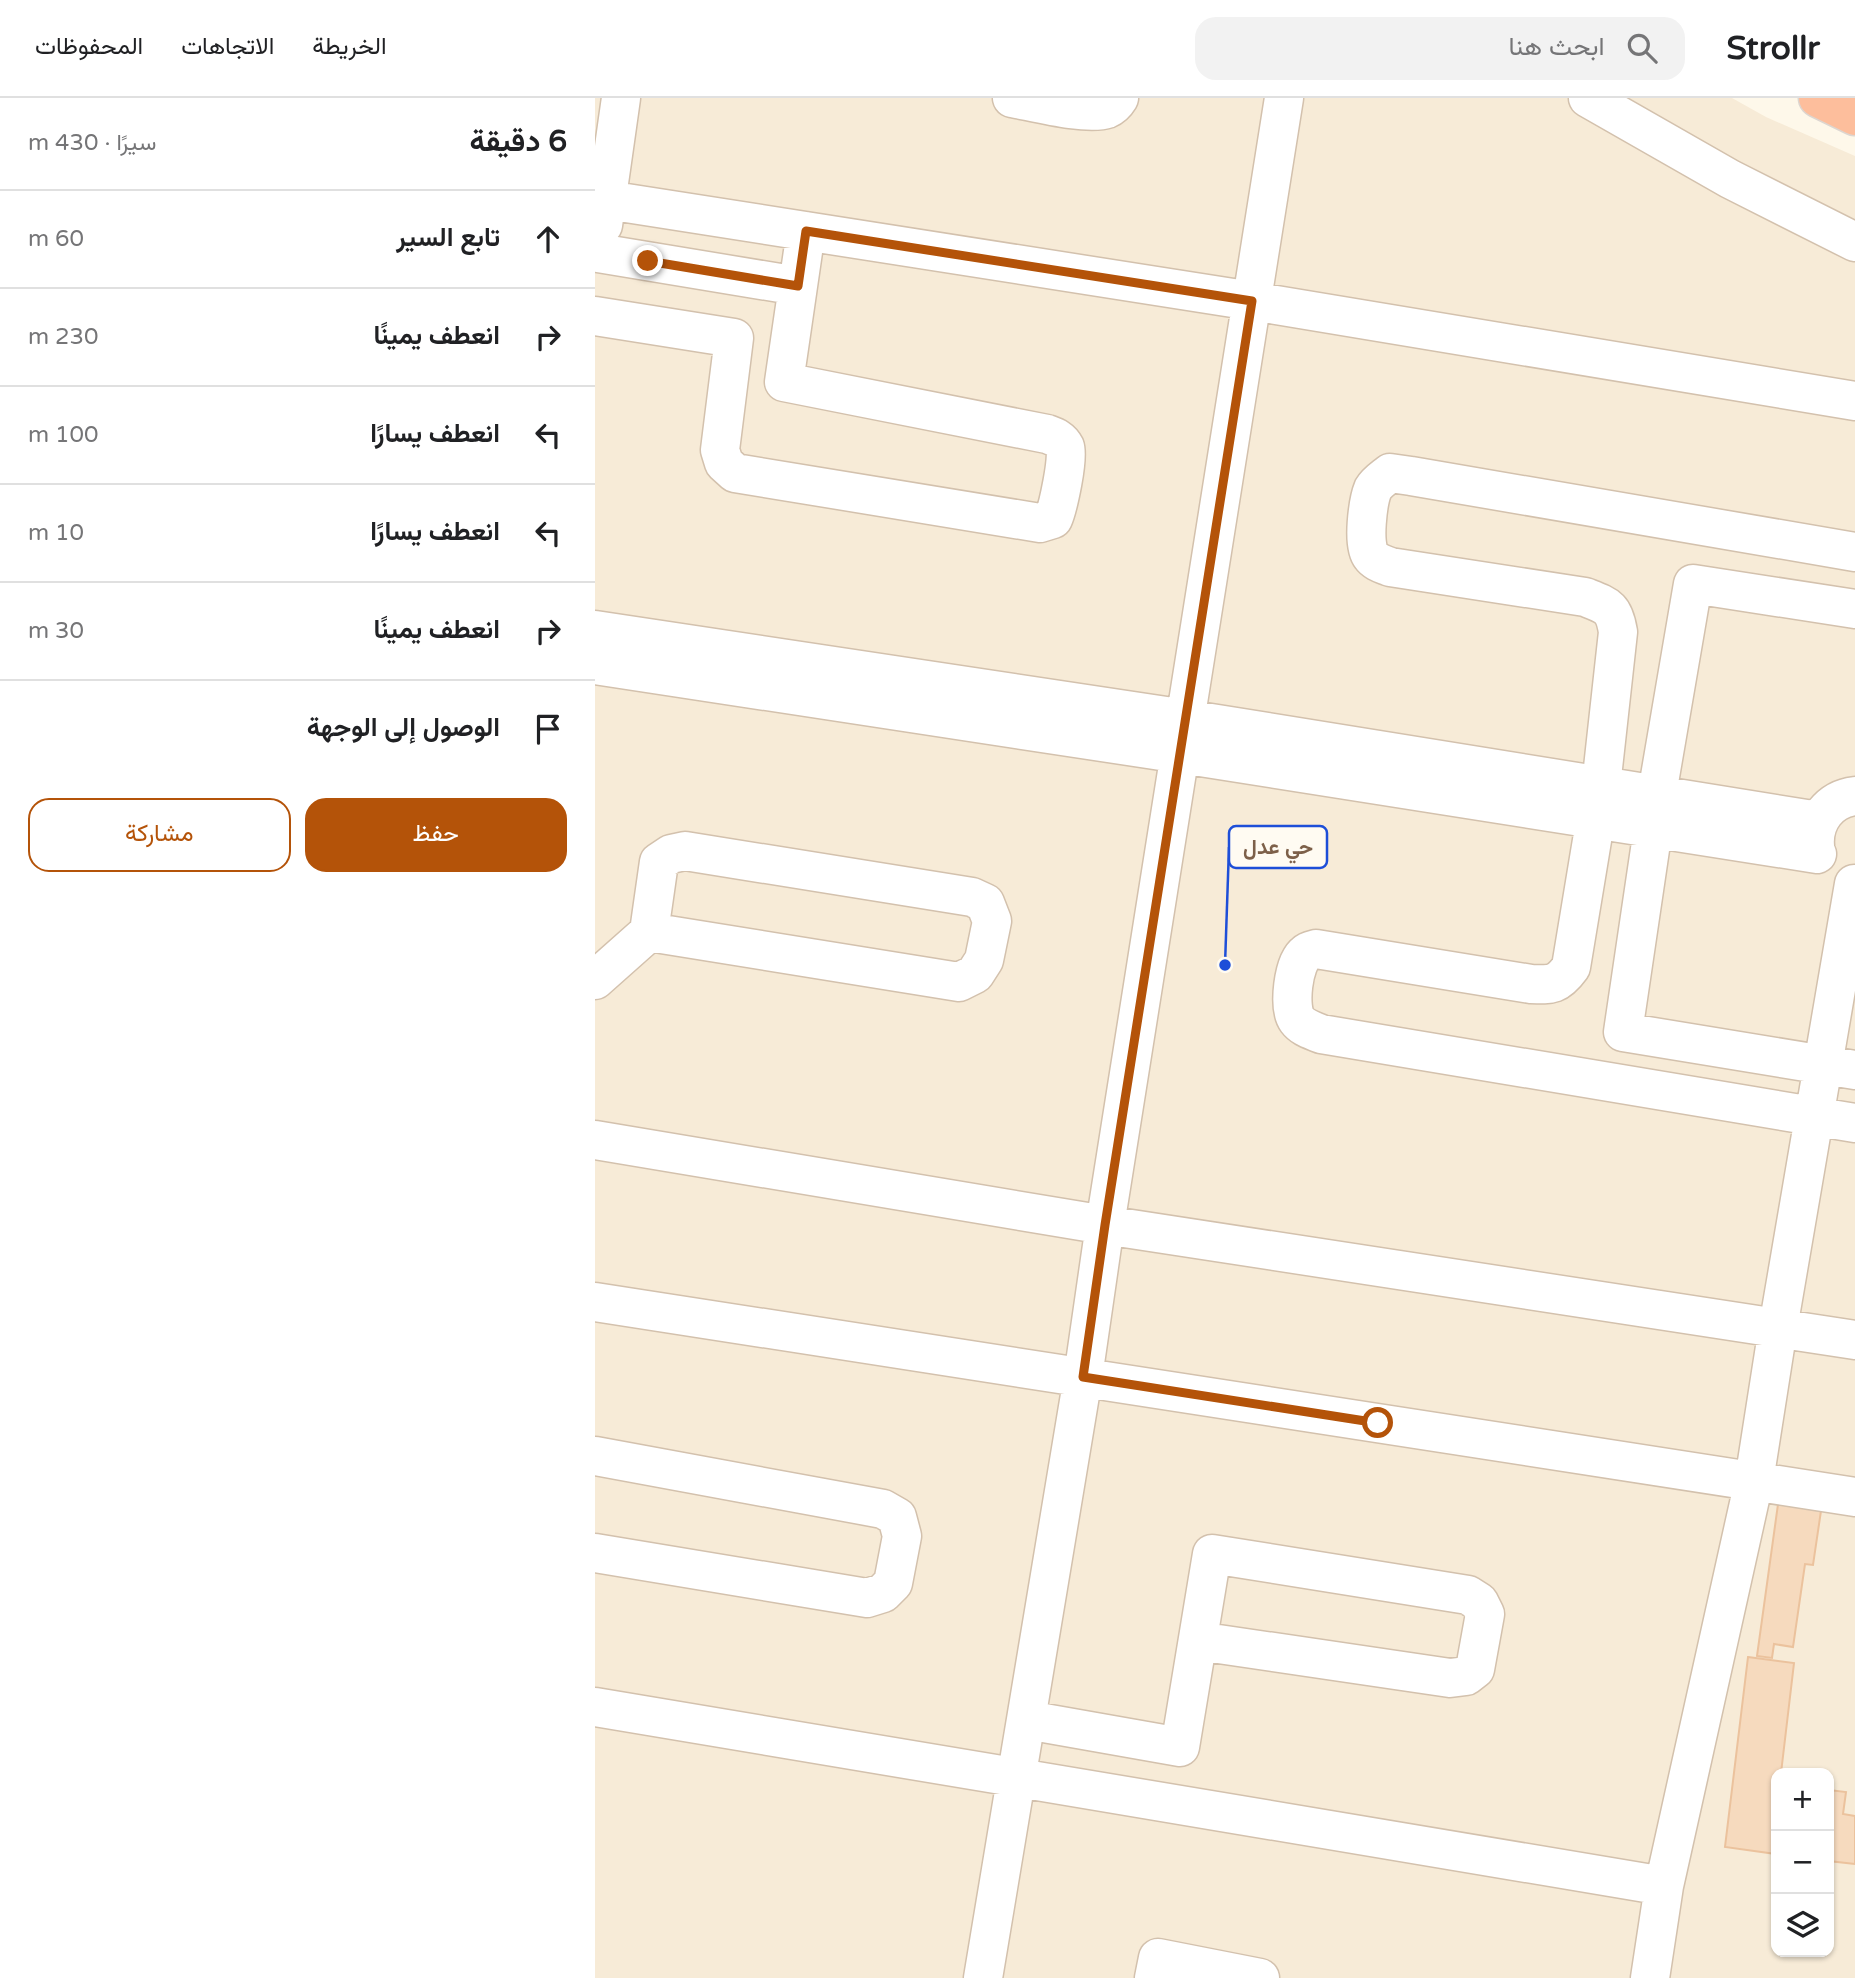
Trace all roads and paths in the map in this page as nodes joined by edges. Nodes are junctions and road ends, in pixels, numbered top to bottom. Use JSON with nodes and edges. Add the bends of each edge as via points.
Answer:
{"nodes":[{"id":1,"x":621,"y":98,"type":"edge"},
{"id":2,"x":1011,"y":98,"type":"edge"},
{"id":3,"x":1119,"y":98,"type":"edge"},
{"id":4,"x":1284,"y":98,"type":"edge"},
{"id":5,"x":1588,"y":98,"type":"edge"},
{"id":6,"x":1818,"y":98,"type":"edge"},
{"id":7,"x":1855,"y":116,"type":"edge"},
{"id":8,"x":607,"y":200,"type":"junction"},
{"id":9,"x":806,"y":231,"type":"junction"},
{"id":10,"x":1855,"y":242,"type":"edge"},
{"id":11,"x":597,"y":265,"type":"edge"},
{"id":12,"x":798,"y":286,"type":"junction"},
{"id":13,"x":1252,"y":301,"type":"junction"},
{"id":14,"x":595,"y":316,"type":"edge"},
{"id":15,"x":1855,"y":401,"type":"edge"},
{"id":16,"x":1855,"y":552,"type":"edge"},
{"id":17,"x":1855,"y":609,"type":"edge"},
{"id":18,"x":595,"y":630,"type":"edge"},
{"id":19,"x":595,"y":665,"type":"edge"},
{"id":20,"x":1184,"y":737,"type":"junction"},
{"id":21,"x":1855,"y":796,"type":"edge"},
{"id":22,"x":1599,"y":803,"type":"junction"},
{"id":23,"x":1655,"y":812,"type":"junction"},
{"id":24,"x":1818,"y":837,"type":"junction"},
{"id":25,"x":1854,"y":884,"type":"edge"},
{"id":26,"x":649,"y":932,"type":"junction"},
{"id":27,"x":595,"y":980,"type":"edge"},
{"id":28,"x":1839,"y":1067,"type":"edge"},
{"id":29,"x":1815,"y":1117,"type":"junction"},
{"id":30,"x":1855,"y":1123,"type":"edge"},
{"id":31,"x":595,"y":1140,"type":"edge"},
{"id":32,"x":1105,"y":1225,"type":"junction"},
{"id":33,"x":595,"y":1302,"type":"edge"},
{"id":34,"x":1778,"y":1328,"type":"junction"},
{"id":35,"x":1855,"y":1340,"type":"edge"},
{"id":36,"x":1083,"y":1377,"type":"junction"},
{"id":37,"x":595,"y":1456,"type":"edge"},
{"id":38,"x":1754,"y":1481,"type":"junction"},
{"id":39,"x":1855,"y":1497,"type":"edge"},
{"id":40,"x":595,"y":1553,"type":"edge"},
{"id":41,"x":1198,"y":1641,"type":"junction"},
{"id":42,"x":595,"y":1707,"type":"edge"},
{"id":43,"x":1027,"y":1720,"type":"junction"},
{"id":44,"x":1017,"y":1777,"type":"junction"},
{"id":45,"x":1664,"y":1886,"type":"junction"},
{"id":46,"x":983,"y":1978,"type":"edge"},
{"id":47,"x":1154,"y":1978,"type":"edge"},
{"id":48,"x":1260,"y":1978,"type":"edge"},
{"id":49,"x":1650,"y":1978,"type":"edge"}],
"edges":[{"from":1,"to":8,"type":"street"},
{"from":2,"to":3,"type":"street","via":[[1090,112],[1107,109]]},
{"from":4,"to":13,"type":"street"},
{"from":5,"to":10,"type":"street","via":[[1730,179]]},
{"from":6,"to":7,"type":"highway"},
{"from":8,"to":9,"type":"street"},
{"from":8,"to":11,"type":"street"},
{"from":9,"to":12,"type":"street"},
{"from":9,"to":13,"type":"street"},
{"from":11,"to":12,"type":"street"},
{"from":12,"to":14,"type":"street","via":[[784,382],[1060,439],[1067,450],[1053,519],[1040,523],[735,473],[724,463],[720,450],[734,338]]},
{"from":13,"to":15,"type":"street"},
{"from":13,"to":20,"type":"street"},
{"from":16,"to":22,"type":"street","via":[[1411,476],[1390,474],[1378,482],[1372,491],[1366,536],[1368,553],[1377,562],[1585,597],[1615,615],[1618,632]]},
{"from":17,"to":23,"type":"street","via":[[1693,584]]},
{"from":18,"to":20,"type":"street"},
{"from":19,"to":20,"type":"street"},
{"from":20,"to":22,"type":"street"},
{"from":20,"to":32,"type":"street"},
{"from":21,"to":24,"type":"street","via":[[1826,810]]},
{"from":22,"to":23,"type":"street"},
{"from":22,"to":29,"type":"street","via":[[1571,967],[1561,981],[1531,984],[1316,949],[1305,953],[1296,967],[1295,1018],[1321,1034]]},
{"from":23,"to":24,"type":"street"},
{"from":23,"to":28,"type":"street","via":[[1623,1032]]},
{"from":24,"to":25,"type":"street","via":[[1822,865],[1831,875]]},
{"from":25,"to":28,"type":"street"},
{"from":26,"to":26,"type":"street","via":[[959,982],[975,974],[984,960],[992,921],[985,903],[972,897],[685,851],[659,862]]},
{"from":26,"to":27,"type":"street"},
{"from":28,"to":29,"type":"street"},
{"from":29,"to":30,"type":"street"},
{"from":29,"to":34,"type":"street"},
{"from":31,"to":32,"type":"street"},
{"from":32,"to":34,"type":"street"},
{"from":32,"to":36,"type":"street"},
{"from":33,"to":36,"type":"street"},
{"from":34,"to":35,"type":"street"},
{"from":34,"to":38,"type":"street"},
{"from":36,"to":38,"type":"street"},
{"from":36,"to":43,"type":"street"},
{"from":37,"to":40,"type":"street","via":[[883,1508],[897,1517],[902,1536],[893,1583],[883,1593],[867,1598]]},
{"from":38,"to":39,"type":"street"},
{"from":38,"to":45,"type":"street"},
{"from":41,"to":41,"type":"street","via":[[1212,1554],[1468,1595],[1479,1602],[1485,1614],[1475,1669],[1467,1676],[1450,1678]]},
{"from":41,"to":43,"type":"street","via":[[1179,1747]]},
{"from":42,"to":44,"type":"street"},
{"from":43,"to":44,"type":"street"},
{"from":44,"to":45,"type":"street"},
{"from":44,"to":46,"type":"street"},
{"from":45,"to":49,"type":"street"},
{"from":47,"to":48,"type":"street","via":[[1158,1958]]}]}
